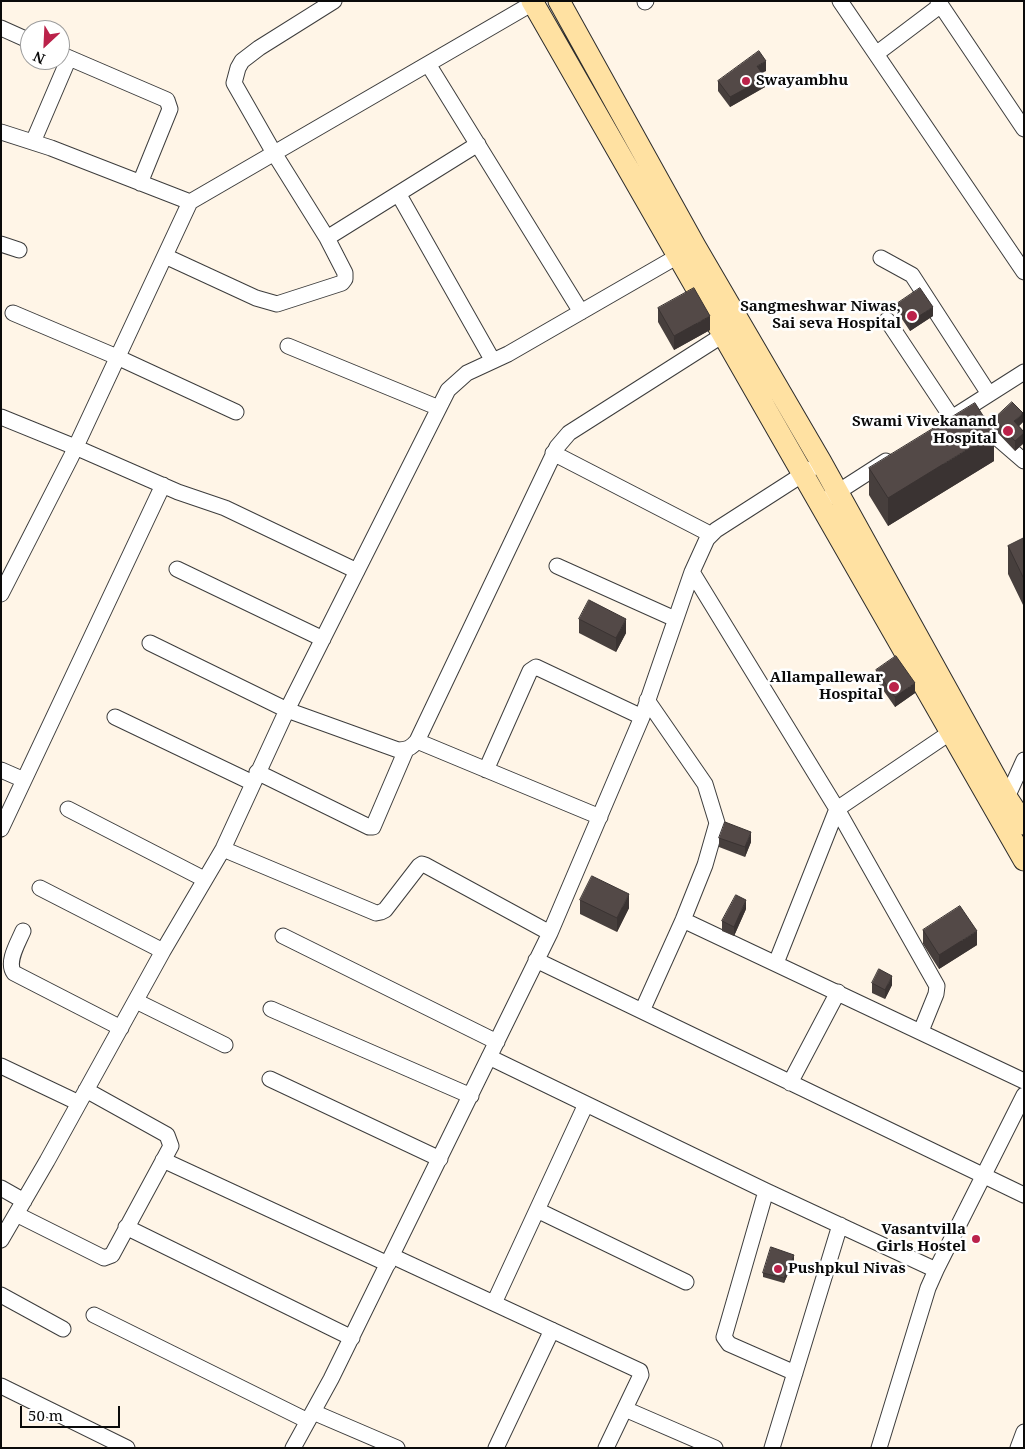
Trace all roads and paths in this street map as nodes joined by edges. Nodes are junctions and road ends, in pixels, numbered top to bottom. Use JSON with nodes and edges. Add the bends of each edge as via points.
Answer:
{"nodes":[{"id":1,"x":334,"y":1,"type":"edge"},
{"id":2,"x":559,"y":1,"type":"edge"},
{"id":3,"x":840,"y":1,"type":"edge"},
{"id":4,"x":533,"y":2,"type":"edge"},
{"id":5,"x":939,"y":3,"type":"edge"},
{"id":6,"x":1,"y":28,"type":"edge"},
{"id":7,"x":20,"y":37,"type":"edge"},
{"id":8,"x":876,"y":54,"type":"junction"},
{"id":9,"x":70,"y":58,"type":"edge"},
{"id":10,"x":428,"y":64,"type":"junction"},
{"id":11,"x":60,"y":70,"type":"edge"},
{"id":12,"x":1024,"y":129,"type":"edge"},
{"id":13,"x":1,"y":132,"type":"edge"},
{"id":14,"x":33,"y":142,"type":"junction"},
{"id":15,"x":478,"y":144,"type":"junction"},
{"id":16,"x":274,"y":153,"type":"junction"},
{"id":17,"x":140,"y":183,"type":"junction"},
{"id":18,"x":398,"y":195,"type":"junction"},
{"id":19,"x":190,"y":202,"type":"junction"},
{"id":20,"x":327,"y":238,"type":"junction"},
{"id":21,"x":1,"y":244,"type":"edge"},
{"id":22,"x":19,"y":250,"type":"dead end"},
{"id":23,"x":686,"y":251,"type":"junction"},
{"id":24,"x":165,"y":256,"type":"junction"},
{"id":25,"x":881,"y":258,"type":"dead end"},
{"id":26,"x":1024,"y":272,"type":"edge"},
{"id":27,"x":581,"y":312,"type":"junction"},
{"id":28,"x":13,"y":313,"type":"dead end"},
{"id":29,"x":887,"y":320,"type":"dead end"},
{"id":30,"x":723,"y":335,"type":"junction"},
{"id":31,"x":288,"y":346,"type":"dead end"},
{"id":32,"x":117,"y":358,"type":"junction"},
{"id":33,"x":493,"y":361,"type":"junction"},
{"id":34,"x":1024,"y":372,"type":"edge"},
{"id":35,"x":989,"y":394,"type":"junction"},
{"id":36,"x":439,"y":408,"type":"junction"},
{"id":37,"x":236,"y":412,"type":"dead end"},
{"id":38,"x":959,"y":414,"type":"junction"},
{"id":39,"x":1,"y":417,"type":"edge"},
{"id":40,"x":936,"y":429,"type":"edge"},
{"id":41,"x":75,"y":447,"type":"junction"},
{"id":42,"x":553,"y":453,"type":"junction"},
{"id":43,"x":895,"y":455,"type":"edge"},
{"id":44,"x":821,"y":462,"type":"junction"},
{"id":45,"x":1024,"y":462,"type":"edge"},
{"id":46,"x":803,"y":475,"type":"junction"},
{"id":47,"x":163,"y":485,"type":"junction"},
{"id":48,"x":829,"y":498,"type":"junction"},
{"id":49,"x":710,"y":534,"type":"junction"},
{"id":50,"x":557,"y":566,"type":"dead end"},
{"id":51,"x":178,"y":569,"type":"dead end"},
{"id":52,"x":357,"y":571,"type":"junction"},
{"id":53,"x":692,"y":572,"type":"junction"},
{"id":54,"x":1,"y":594,"type":"edge"},
{"id":55,"x":675,"y":620,"type":"junction"},
{"id":56,"x":323,"y":639,"type":"junction"},
{"id":57,"x":150,"y":643,"type":"dead end"},
{"id":58,"x":648,"y":700,"type":"junction"},
{"id":59,"x":287,"y":710,"type":"junction"},
{"id":60,"x":115,"y":717,"type":"dead end"},
{"id":61,"x":642,"y":717,"type":"junction"},
{"id":62,"x":951,"y":732,"type":"junction"},
{"id":63,"x":412,"y":746,"type":"junction"},
{"id":64,"x":1024,"y":760,"type":"edge"},
{"id":65,"x":1,"y":770,"type":"edge"},
{"id":66,"x":486,"y":770,"type":"junction"},
{"id":67,"x":255,"y":778,"type":"junction"},
{"id":68,"x":24,"y":780,"type":"junction"},
{"id":69,"x":1003,"y":807,"type":"junction"},
{"id":70,"x":68,"y":809,"type":"dead end"},
{"id":71,"x":837,"y":809,"type":"junction"},
{"id":72,"x":600,"y":817,"type":"junction"},
{"id":73,"x":1024,"y":824,"type":"edge"},
{"id":74,"x":1,"y":829,"type":"edge"},
{"id":75,"x":223,"y":849,"type":"junction"},
{"id":76,"x":1024,"y":860,"type":"edge"},
{"id":77,"x":204,"y":879,"type":"junction"},
{"id":78,"x":40,"y":888,"type":"dead end"},
{"id":79,"x":683,"y":920,"type":"junction"},
{"id":80,"x":23,"y":931,"type":"dead end"},
{"id":81,"x":550,"y":933,"type":"junction"},
{"id":82,"x":283,"y":936,"type":"dead end"},
{"id":83,"x":163,"y":951,"type":"junction"},
{"id":84,"x":536,"y":960,"type":"junction"},
{"id":85,"x":776,"y":963,"type":"junction"},
{"id":86,"x":838,"y":992,"type":"junction"},
{"id":87,"x":136,"y":1001,"type":"junction"},
{"id":88,"x":271,"y":1009,"type":"dead end"},
{"id":89,"x":642,"y":1012,"type":"junction"},
{"id":90,"x":121,"y":1028,"type":"junction"},
{"id":91,"x":921,"y":1031,"type":"junction"},
{"id":92,"x":496,"y":1042,"type":"junction"},
{"id":93,"x":225,"y":1045,"type":"dead end"},
{"id":94,"x":489,"y":1057,"type":"junction"},
{"id":95,"x":1,"y":1066,"type":"edge"},
{"id":96,"x":270,"y":1080,"type":"dead end"},
{"id":97,"x":1024,"y":1081,"type":"edge"},
{"id":98,"x":790,"y":1083,"type":"junction"},
{"id":99,"x":1024,"y":1095,"type":"edge"},
{"id":100,"x":471,"y":1096,"type":"junction"},
{"id":101,"x":83,"y":1097,"type":"junction"},
{"id":102,"x":586,"y":1104,"type":"junction"},
{"id":103,"x":440,"y":1159,"type":"junction"},
{"id":104,"x":163,"y":1160,"type":"junction"},
{"id":105,"x":984,"y":1176,"type":"junction"},
{"id":106,"x":1,"y":1188,"type":"edge"},
{"id":107,"x":766,"y":1191,"type":"junction"},
{"id":108,"x":1024,"y":1195,"type":"edge"},
{"id":109,"x":24,"y":1201,"type":"junction"},
{"id":110,"x":537,"y":1210,"type":"junction"},
{"id":111,"x":16,"y":1214,"type":"junction"},
{"id":112,"x":840,"y":1225,"type":"junction"},
{"id":113,"x":126,"y":1227,"type":"junction"},
{"id":114,"x":1,"y":1240,"type":"edge"},
{"id":115,"x":390,"y":1260,"type":"junction"},
{"id":116,"x":936,"y":1270,"type":"junction"},
{"id":117,"x":686,"y":1282,"type":"dead end"},
{"id":118,"x":1,"y":1295,"type":"edge"},
{"id":119,"x":494,"y":1303,"type":"junction"},
{"id":120,"x":94,"y":1315,"type":"dead end"},
{"id":121,"x":63,"y":1328,"type":"dead end"},
{"id":122,"x":552,"y":1330,"type":"junction"},
{"id":123,"x":352,"y":1338,"type":"junction"},
{"id":124,"x":795,"y":1373,"type":"junction"},
{"id":125,"x":1,"y":1386,"type":"edge"},
{"id":126,"x":625,"y":1409,"type":"junction"},
{"id":127,"x":310,"y":1417,"type":"junction"},
{"id":128,"x":1024,"y":1432,"type":"edge"},
{"id":129,"x":127,"y":1448,"type":"edge"},
{"id":130,"x":293,"y":1448,"type":"edge"},
{"id":131,"x":397,"y":1448,"type":"edge"},
{"id":132,"x":496,"y":1448,"type":"edge"},
{"id":133,"x":606,"y":1448,"type":"edge"},
{"id":134,"x":715,"y":1448,"type":"edge"},
{"id":135,"x":772,"y":1448,"type":"edge"},
{"id":136,"x":879,"y":1448,"type":"edge"},
{"id":137,"x":1018,"y":1448,"type":"edge"}],
"edges":[{"from":1,"to":16,"type":"street","via":[[259,48],[238,68],[234,83]]},
{"from":2,"to":23,"type":"main road"},
{"from":3,"to":8,"type":"street"},
{"from":4,"to":10,"type":"street"},
{"from":4,"to":23,"type":"main road"},
{"from":5,"to":8,"type":"street"},
{"from":5,"to":12,"type":"street"},
{"from":6,"to":7,"type":"street"},
{"from":8,"to":26,"type":"street"},
{"from":9,"to":17,"type":"street","via":[[167,100],[170,109]]},
{"from":10,"to":15,"type":"street"},
{"from":10,"to":16,"type":"street"},
{"from":11,"to":14,"type":"street"},
{"from":13,"to":14,"type":"street"},
{"from":14,"to":17,"type":"street"},
{"from":15,"to":18,"type":"street"},
{"from":15,"to":27,"type":"street"},
{"from":16,"to":19,"type":"street"},
{"from":16,"to":20,"type":"street"},
{"from":17,"to":19,"type":"street"},
{"from":18,"to":20,"type":"street"},
{"from":18,"to":33,"type":"street"},
{"from":19,"to":24,"type":"street"},
{"from":20,"to":24,"type":"street","via":[[345,273],[342,283],[277,304],[256,298]]},
{"from":21,"to":22,"type":"street"},
{"from":23,"to":27,"type":"street"},
{"from":23,"to":30,"type":"main road"},
{"from":23,"to":44,"type":"main road"},
{"from":24,"to":32,"type":"street"},
{"from":25,"to":35,"type":"street","via":[[912,274]]},
{"from":27,"to":33,"type":"street"},
{"from":28,"to":32,"type":"street"},
{"from":29,"to":38,"type":"street"},
{"from":30,"to":42,"type":"street","via":[[569,434]]},
{"from":30,"to":46,"type":"main road"},
{"from":31,"to":36,"type":"street"},
{"from":32,"to":37,"type":"street"},
{"from":32,"to":41,"type":"street"},
{"from":33,"to":36,"type":"street","via":[[467,373],[448,390]]},
{"from":34,"to":35,"type":"street"},
{"from":35,"to":38,"type":"street"},
{"from":36,"to":52,"type":"street"},
{"from":38,"to":40,"type":"street"},
{"from":38,"to":45,"type":"street"},
{"from":39,"to":41,"type":"street"},
{"from":41,"to":47,"type":"street"},
{"from":41,"to":54,"type":"street"},
{"from":42,"to":49,"type":"street"},
{"from":42,"to":63,"type":"street"},
{"from":43,"to":48,"type":"street"},
{"from":44,"to":46,"type":"street"},
{"from":44,"to":48,"type":"main road"},
{"from":46,"to":48,"type":"main road"},
{"from":46,"to":49,"type":"street"},
{"from":47,"to":52,"type":"street","via":[[226,508]]},
{"from":47,"to":68,"type":"street"},
{"from":48,"to":62,"type":"main road"},
{"from":48,"to":69,"type":"main road"},
{"from":49,"to":53,"type":"street"},
{"from":50,"to":55,"type":"street"},
{"from":51,"to":56,"type":"street"},
{"from":52,"to":56,"type":"street"},
{"from":53,"to":55,"type":"street"},
{"from":53,"to":71,"type":"street"},
{"from":55,"to":58,"type":"street"},
{"from":56,"to":59,"type":"street"},
{"from":57,"to":59,"type":"street"},
{"from":58,"to":61,"type":"street"},
{"from":58,"to":79,"type":"street","via":[[705,784],[716,823],[705,866]]},
{"from":59,"to":63,"type":"street","via":[[398,750]]},
{"from":59,"to":67,"type":"street"},
{"from":60,"to":67,"type":"street"},
{"from":61,"to":66,"type":"street","via":[[533,668]]},
{"from":61,"to":72,"type":"street"},
{"from":62,"to":69,"type":"main road"},
{"from":62,"to":71,"type":"street"},
{"from":63,"to":66,"type":"street"},
{"from":63,"to":67,"type":"street","via":[[374,827]]},
{"from":64,"to":69,"type":"street"},
{"from":65,"to":68,"type":"street"},
{"from":66,"to":72,"type":"street"},
{"from":67,"to":75,"type":"street"},
{"from":68,"to":74,"type":"street"},
{"from":69,"to":73,"type":"main road"},
{"from":69,"to":76,"type":"main road"},
{"from":70,"to":77,"type":"street"},
{"from":71,"to":85,"type":"street"},
{"from":71,"to":91,"type":"street","via":[[937,986]]},
{"from":72,"to":81,"type":"street"},
{"from":75,"to":77,"type":"street"},
{"from":75,"to":81,"type":"street","via":[[376,913],[386,910],[422,864]]},
{"from":77,"to":83,"type":"street"},
{"from":78,"to":83,"type":"street"},
{"from":79,"to":85,"type":"street"},
{"from":79,"to":89,"type":"street"},
{"from":80,"to":90,"type":"street","via":[[10,963],[14,974]]},
{"from":81,"to":84,"type":"street"},
{"from":82,"to":92,"type":"street"},
{"from":83,"to":87,"type":"street"},
{"from":84,"to":89,"type":"street"},
{"from":84,"to":92,"type":"street"},
{"from":85,"to":86,"type":"street"},
{"from":86,"to":91,"type":"street"},
{"from":86,"to":98,"type":"street"},
{"from":87,"to":90,"type":"street"},
{"from":87,"to":93,"type":"street"},
{"from":88,"to":100,"type":"street"},
{"from":89,"to":98,"type":"street"},
{"from":90,"to":101,"type":"street"},
{"from":91,"to":97,"type":"street"},
{"from":92,"to":94,"type":"street"},
{"from":94,"to":100,"type":"street"},
{"from":94,"to":102,"type":"street"},
{"from":95,"to":101,"type":"street"},
{"from":96,"to":103,"type":"street"},
{"from":98,"to":105,"type":"street"},
{"from":99,"to":105,"type":"street"},
{"from":100,"to":103,"type":"street"},
{"from":101,"to":104,"type":"street","via":[[167,1135],[171,1146]]},
{"from":101,"to":109,"type":"street"},
{"from":102,"to":107,"type":"street"},
{"from":102,"to":110,"type":"street"},
{"from":103,"to":115,"type":"street"},
{"from":104,"to":113,"type":"street"},
{"from":104,"to":115,"type":"street"},
{"from":105,"to":108,"type":"street"},
{"from":105,"to":116,"type":"street"},
{"from":106,"to":109,"type":"street"},
{"from":107,"to":112,"type":"street"},
{"from":107,"to":124,"type":"street","via":[[724,1337],[729,1344]]},
{"from":109,"to":111,"type":"street"},
{"from":110,"to":117,"type":"street"},
{"from":110,"to":119,"type":"street"},
{"from":111,"to":113,"type":"street","via":[[104,1258],[112,1255]]},
{"from":111,"to":114,"type":"street"},
{"from":112,"to":116,"type":"street"},
{"from":112,"to":124,"type":"street"},
{"from":113,"to":123,"type":"street"},
{"from":115,"to":119,"type":"street"},
{"from":115,"to":123,"type":"street"},
{"from":116,"to":136,"type":"street"},
{"from":118,"to":121,"type":"street"},
{"from":119,"to":122,"type":"street"},
{"from":120,"to":127,"type":"street"},
{"from":122,"to":126,"type":"street","via":[[640,1371]]},
{"from":122,"to":132,"type":"street"},
{"from":123,"to":127,"type":"street"},
{"from":124,"to":135,"type":"street"},
{"from":125,"to":129,"type":"street"},
{"from":126,"to":133,"type":"street"},
{"from":126,"to":134,"type":"street"},
{"from":127,"to":130,"type":"street"},
{"from":127,"to":131,"type":"street"},
{"from":128,"to":137,"type":"street"}]}
